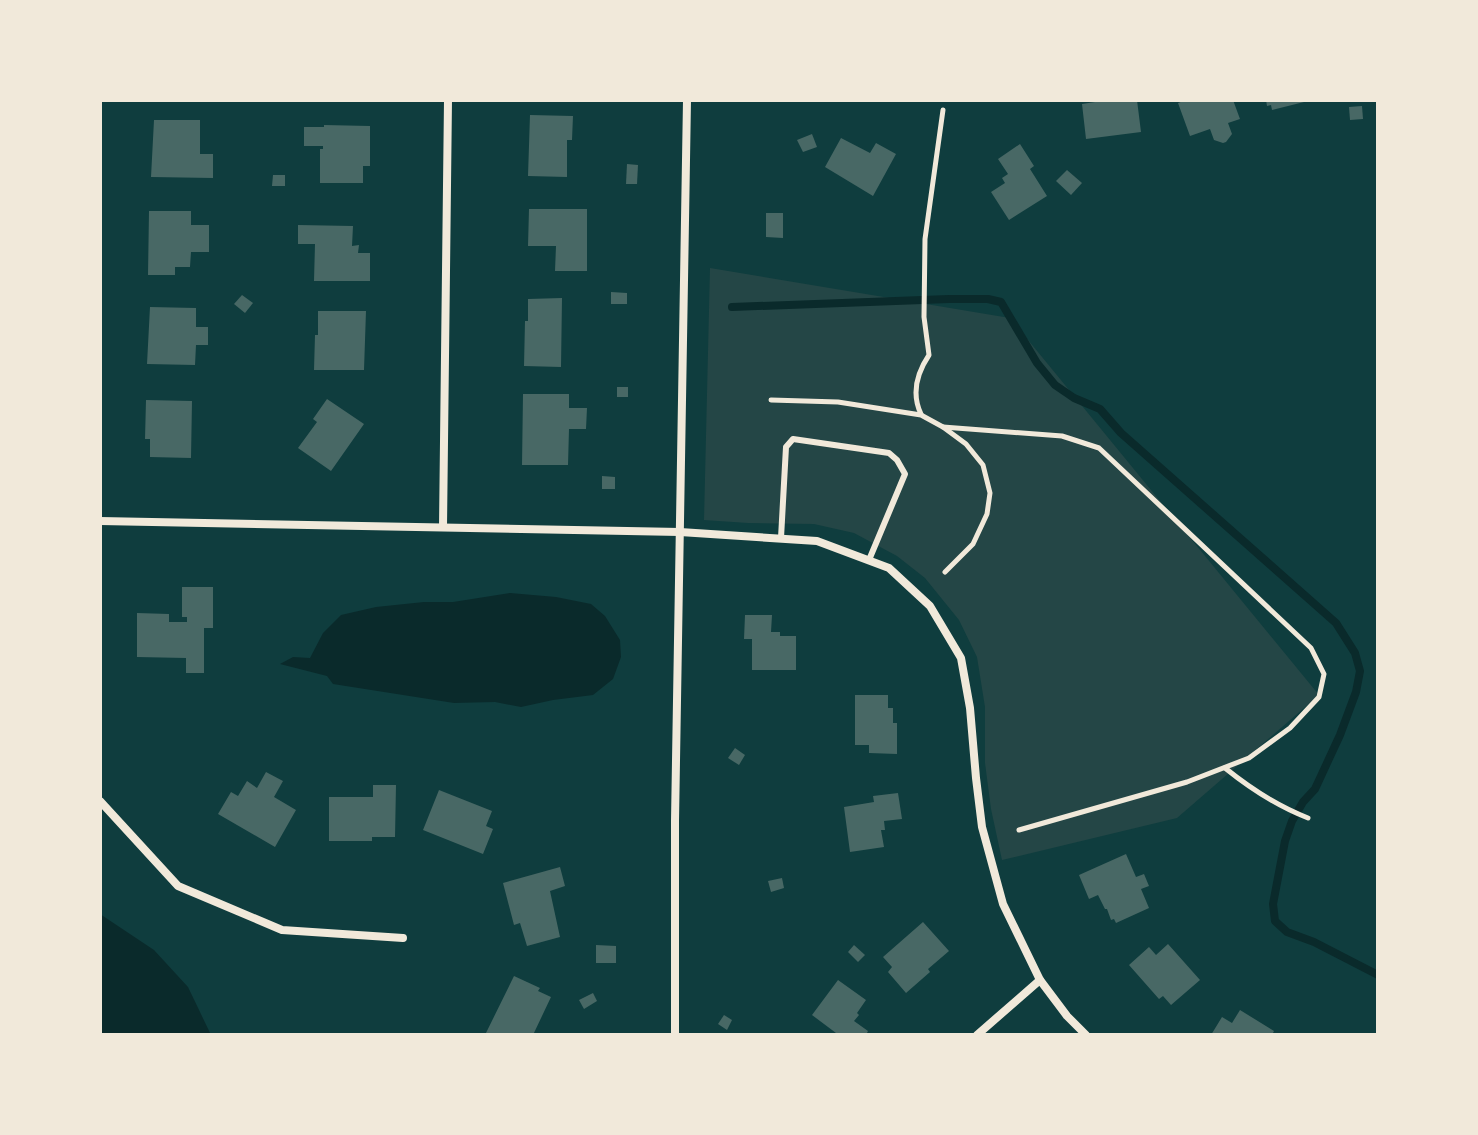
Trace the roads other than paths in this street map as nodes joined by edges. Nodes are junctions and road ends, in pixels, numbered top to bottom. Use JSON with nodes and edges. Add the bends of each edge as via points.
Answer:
{"nodes":[{"id":1,"x":448,"y":100,"type":"edge"},
{"id":2,"x":687,"y":100,"type":"edge"},
{"id":3,"x":100,"y":521,"type":"edge"},
{"id":4,"x":443,"y":527,"type":"junction"},
{"id":5,"x":680,"y":532,"type":"junction"},
{"id":6,"x":781,"y":538,"type":"junction"},
{"id":7,"x":869,"y":560,"type":"junction"},
{"id":8,"x":100,"y":801,"type":"edge"},
{"id":9,"x":403,"y":938,"type":"dead end"},
{"id":10,"x":1040,"y":980,"type":"junction"},
{"id":11,"x":675,"y":1035,"type":"edge"},
{"id":12,"x":977,"y":1035,"type":"edge"},
{"id":13,"x":1086,"y":1035,"type":"edge"}],
"edges":[{"from":1,"to":4,"type":"street"},
{"from":2,"to":5,"type":"street"},
{"from":3,"to":4,"type":"street"},
{"from":4,"to":5,"type":"street"},
{"from":5,"to":6,"type":"street"},
{"from":5,"to":11,"type":"street"},
{"from":6,"to":7,"type":"street","via":[[817,541]]},
{"from":6,"to":7,"type":"lane","via":[[786,447],[793,439],[889,453],[905,474]]},
{"from":7,"to":10,"type":"street","via":[[889,568],[930,606],[961,658],[982,827],[1003,904]]},
{"from":8,"to":9,"type":"street","via":[[178,886],[282,930]]},
{"from":10,"to":12,"type":"street"},
{"from":10,"to":13,"type":"street"}]}
